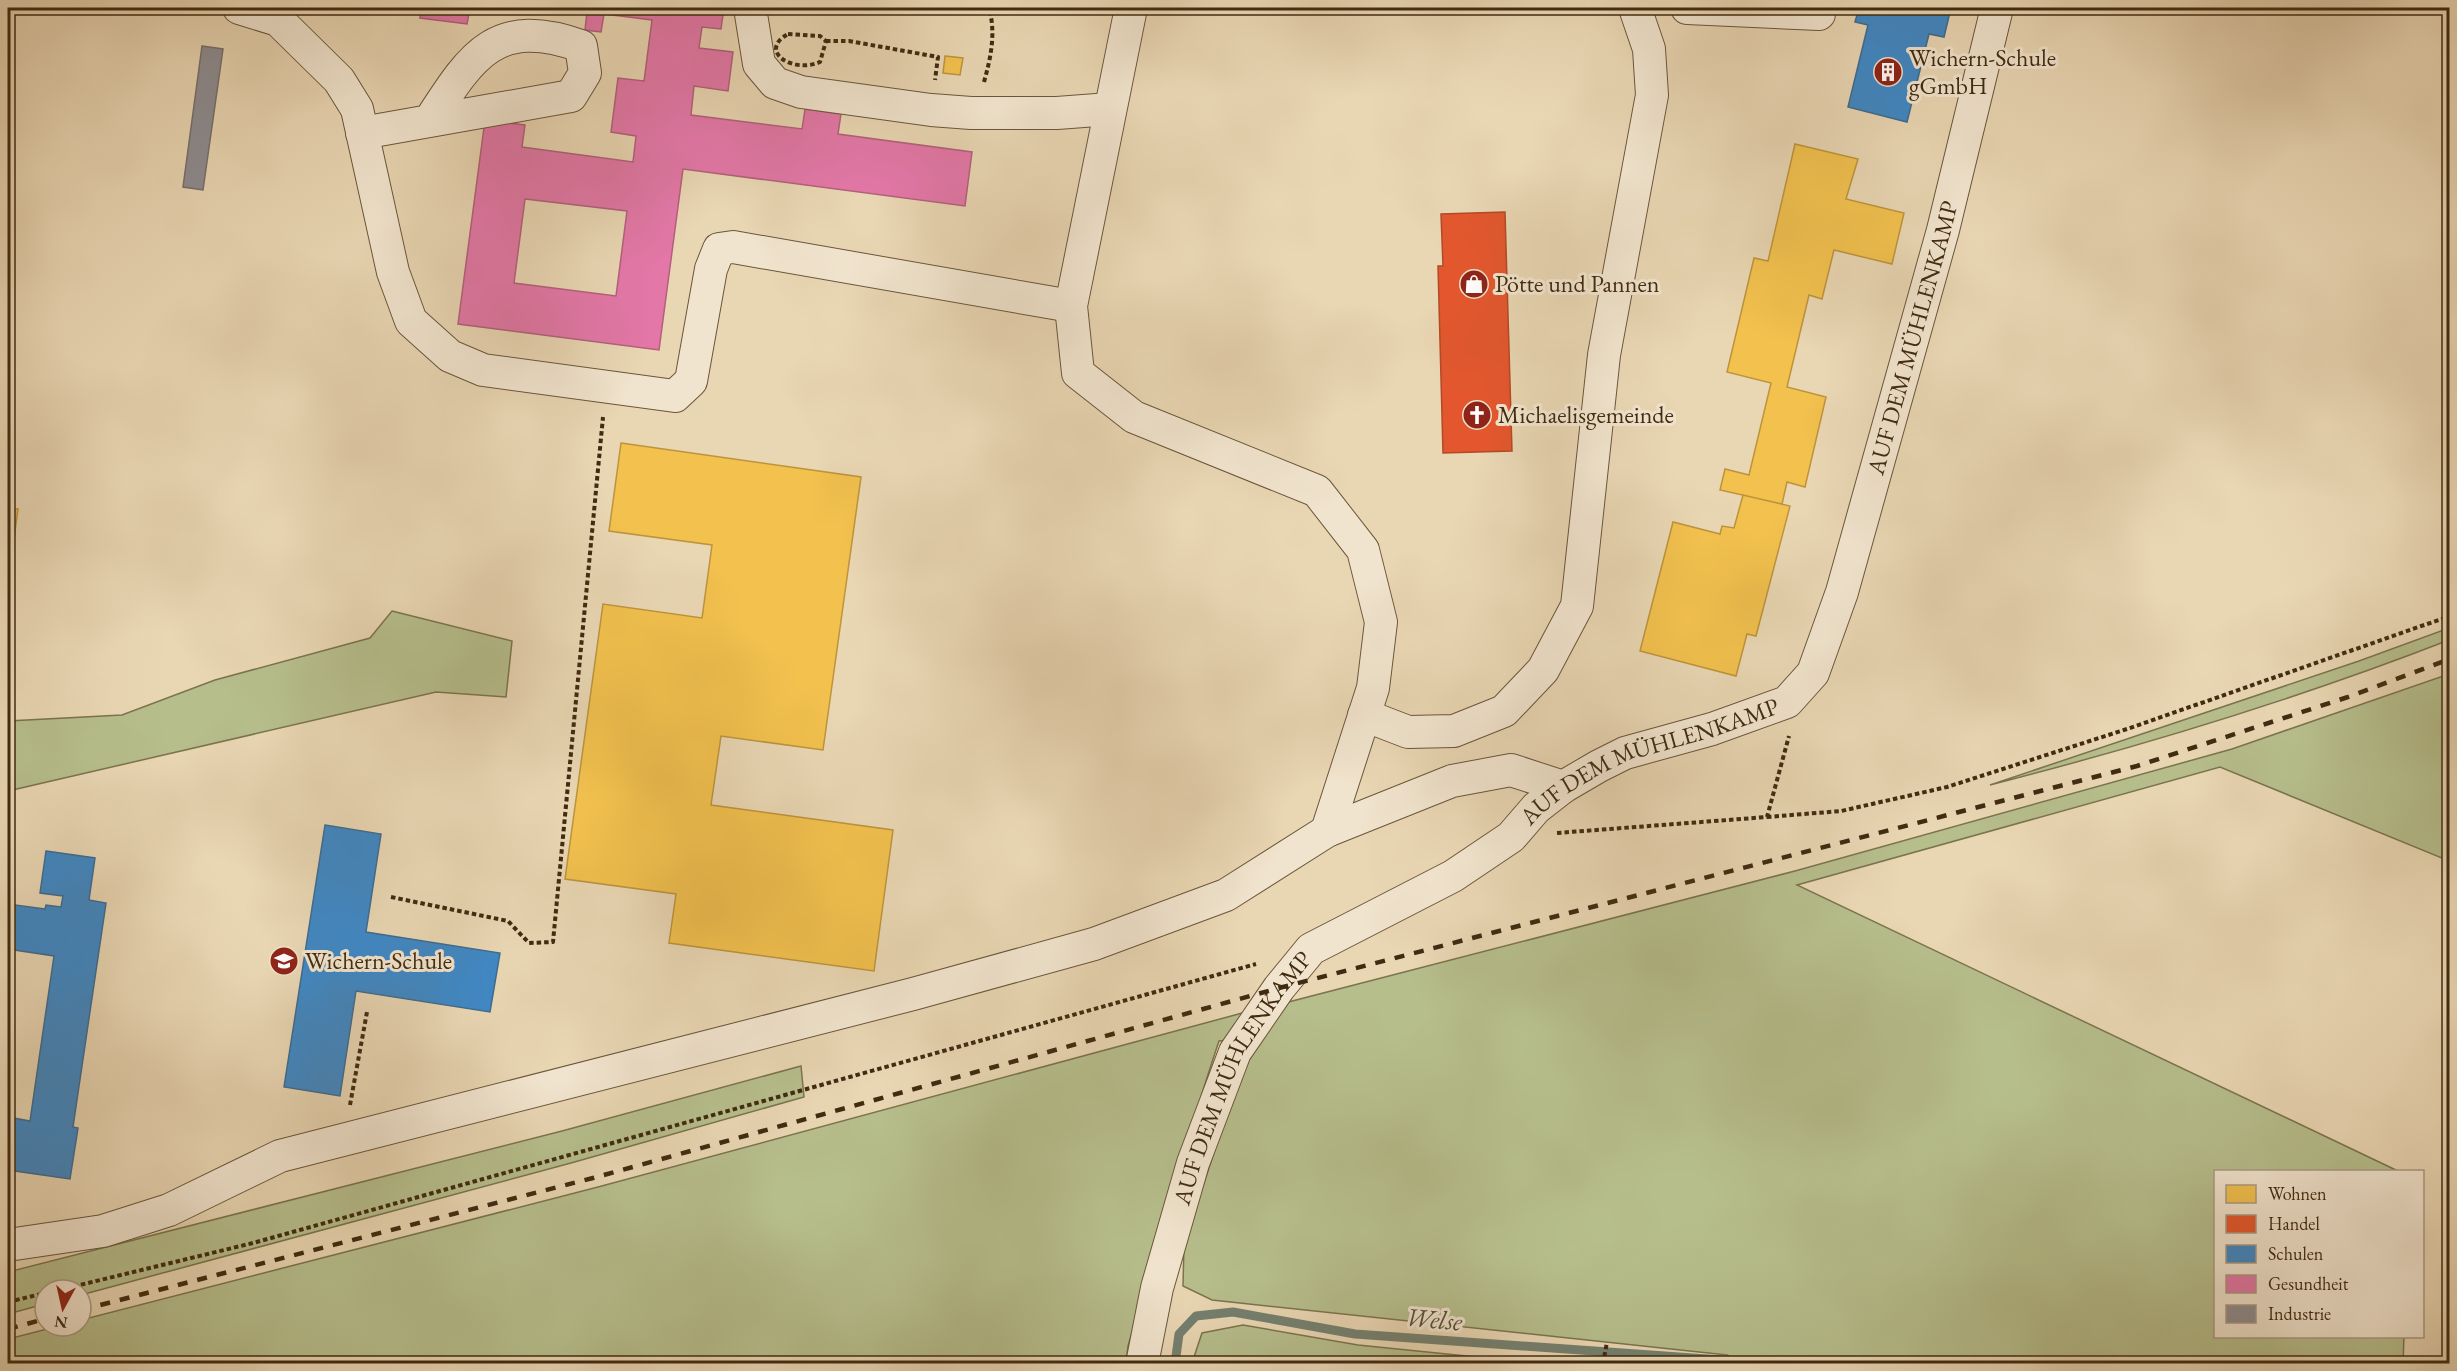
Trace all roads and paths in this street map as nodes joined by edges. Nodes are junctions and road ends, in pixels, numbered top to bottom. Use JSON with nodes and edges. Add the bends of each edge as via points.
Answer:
{"nodes":[{"id":1,"x":239,"y":8,"type":"edge"},
{"id":2,"x":750,"y":8,"type":"edge"},
{"id":3,"x":989,"y":8,"type":"edge"},
{"id":4,"x":1131,"y":8,"type":"edge"},
{"id":5,"x":1635,"y":8,"type":"edge"},
{"id":6,"x":1687,"y":8,"type":"edge"},
{"id":7,"x":1997,"y":8,"type":"edge"},
{"id":8,"x":1820,"y":14,"type":"dead end"},
{"id":9,"x":826,"y":41,"type":"junction"},
{"id":10,"x":1110,"y":109,"type":"junction"},
{"id":11,"x":931,"y":111,"type":"junction"},
{"id":12,"x":971,"y":113,"type":"junction"},
{"id":13,"x":430,"y":120,"type":"dead end"},
{"id":14,"x":362,"y":133,"type":"junction"},
{"id":15,"x":1071,"y":306,"type":"junction"},
{"id":16,"x":615,"y":413,"type":"dead end"},
{"id":17,"x":2450,"y":616,"type":"edge"},
{"id":18,"x":1803,"y":684,"type":"junction"},
{"id":19,"x":1364,"y":715,"type":"junction"},
{"id":20,"x":1563,"y":787,"type":"junction"},
{"id":21,"x":1767,"y":817,"type":"junction"},
{"id":22,"x":1327,"y":831,"type":"junction"},
{"id":23,"x":1511,"y":837,"type":"junction"},
{"id":24,"x":391,"y":897,"type":"dead end"},
{"id":25,"x":1265,"y":962,"type":"dead end"},
{"id":26,"x":367,"y":1011,"type":"dead end"},
{"id":27,"x":344,"y":1140,"type":"junction"},
{"id":28,"x":8,"y":1245,"type":"edge"},
{"id":29,"x":93,"y":1282,"type":"edge"},
{"id":30,"x":33,"y":1296,"type":"edge"},
{"id":31,"x":8,"y":1302,"type":"edge"},
{"id":32,"x":1606,"y":1342,"type":"dead end"},
{"id":33,"x":1142,"y":1364,"type":"edge"},
{"id":34,"x":1604,"y":1364,"type":"edge"}],
"edges":[{"from":1,"to":14,"type":"street","via":[[278,20],[339,80],[357,109]]},
{"from":2,"to":11,"type":"street","via":[[759,64],[775,83],[801,92]]},
{"from":3,"to":12,"type":"path","via":[[992,53]]},
{"from":4,"to":10,"type":"street"},
{"from":5,"to":19,"type":"street","via":[[1649,49],[1652,95],[1604,355],[1577,606],[1543,670],[1504,711],[1454,731],[1408,732]]},
{"from":6,"to":8,"type":"street"},
{"from":7,"to":18,"type":"street","name":"AUF DEM MÜHLENKAMP","via":[[1943,230],[1842,592],[1813,673]]},
{"from":9,"to":9,"type":"path","via":[[820,62],[813,65],[786,64],[779,57],[777,47],[788,34],[820,36]]},
{"from":9,"to":11,"type":"path","via":[[849,41],[938,57]]},
{"from":10,"to":12,"type":"street"},
{"from":10,"to":15,"type":"street"},
{"from":11,"to":12,"type":"street"},
{"from":13,"to":14,"type":"street"},
{"from":14,"to":15,"type":"street","via":[[393,272],[411,321],[450,356],[483,370],[675,396],[691,381],[711,269],[719,249],[733,247]]},
{"from":15,"to":19,"type":"street","via":[[1078,373],[1134,417],[1317,490],[1363,550],[1381,622],[1373,688]]},
{"from":16,"to":24,"type":"path","via":[[603,415],[553,942],[529,943],[508,921]]},
{"from":17,"to":21,"type":"path","via":[[2127,729],[1947,787],[1840,811]]},
{"from":18,"to":20,"type":"street","name":"AUF DEM MÜHLENKAMP","via":[[1786,702],[1712,729],[1625,753]]},
{"from":18,"to":21,"type":"path"},
{"from":19,"to":22,"type":"street"},
{"from":20,"to":22,"type":"street","via":[[1511,770],[1487,774],[1452,781]]},
{"from":20,"to":23,"type":"street","name":"AUF DEM MÜHLENKAMP","via":[[1536,808]]},
{"from":21,"to":23,"type":"path"},
{"from":22,"to":27,"type":"street","via":[[1226,895],[1094,944]]},
{"from":23,"to":33,"type":"street","name":"AUF DEM MÜHLENKAMP","via":[[1453,876],[1311,949],[1279,987],[1235,1052],[1193,1163],[1158,1288]]},
{"from":25,"to":29,"type":"path","via":[[253,1243]]},
{"from":26,"to":27,"type":"path"},
{"from":27,"to":28,"type":"street","via":[[280,1156],[169,1209],[103,1232]]},
{"from":30,"to":31,"type":"path"},
{"from":32,"to":34,"type":"path"}]}
